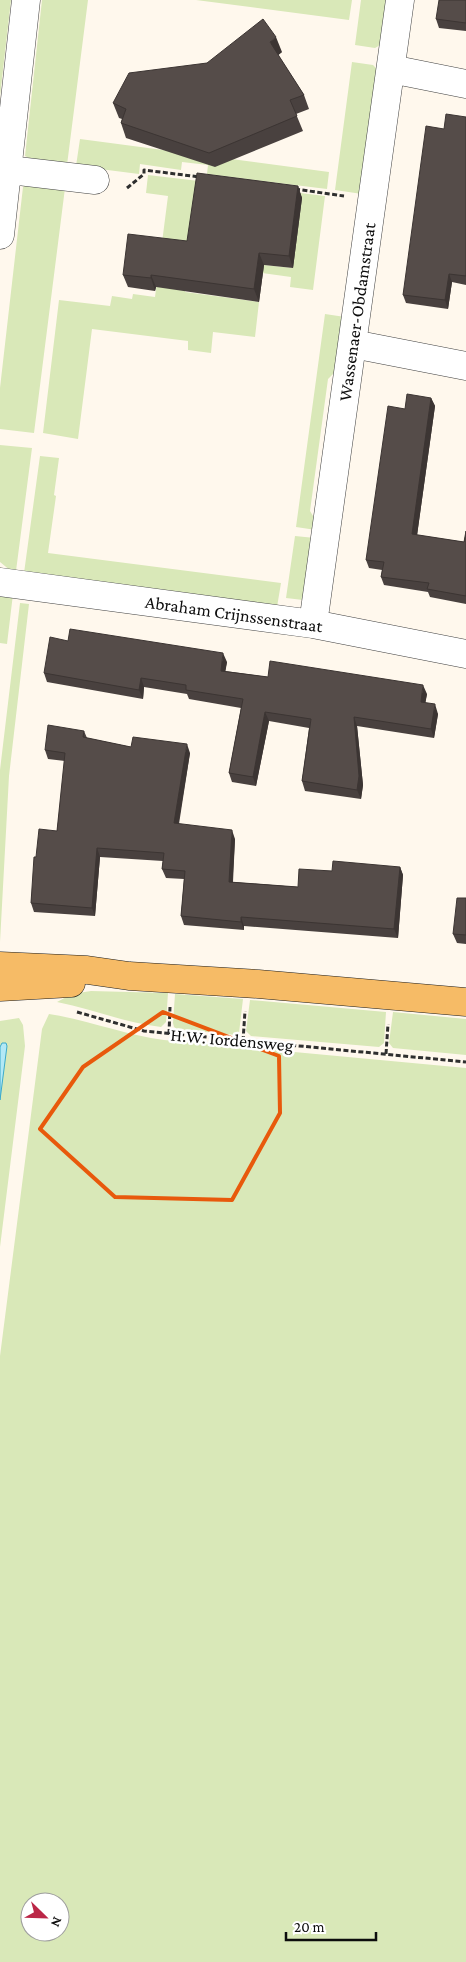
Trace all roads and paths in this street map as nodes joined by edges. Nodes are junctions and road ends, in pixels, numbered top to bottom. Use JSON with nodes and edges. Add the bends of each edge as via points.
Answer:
{"nodes":[{"id":1,"x":26,"y":0,"type":"edge"},
{"id":2,"x":400,"y":0,"type":"edge"},
{"id":3,"x":391,"y":70,"type":"junction"},
{"id":4,"x":466,"y":84,"type":"edge"},
{"id":5,"x":4,"y":170,"type":"edge"},
{"id":6,"x":202,"y":177,"type":"edge"},
{"id":7,"x":95,"y":180,"type":"dead end"},
{"id":8,"x":127,"y":188,"type":"dead end"},
{"id":9,"x":288,"y":188,"type":"edge"},
{"id":10,"x":373,"y":200,"type":"junction"},
{"id":11,"x":0,"y":236,"type":"edge"},
{"id":12,"x":353,"y":344,"type":"junction"},
{"id":13,"x":466,"y":366,"type":"edge"},
{"id":14,"x":0,"y":582,"type":"edge"},
{"id":15,"x":313,"y":624,"type":"junction"},
{"id":16,"x":466,"y":654,"type":"edge"},
{"id":17,"x":0,"y":966,"type":"edge"},
{"id":18,"x":129,"y":976,"type":"junction"},
{"id":19,"x":0,"y":987,"type":"edge"},
{"id":20,"x":466,"y":1002,"type":"edge"},
{"id":21,"x":73,"y":1012,"type":"dead end"},
{"id":22,"x":466,"y":1062,"type":"edge"}],
"edges":[{"from":1,"to":5,"type":"street"},
{"from":2,"to":3,"type":"street","name":"Wassenaer-Obdamstraat"},
{"from":3,"to":4,"type":"street"},
{"from":3,"to":10,"type":"street","name":"Wassenaer-Obdamstraat"},
{"from":5,"to":7,"type":"street"},
{"from":5,"to":11,"type":"street"},
{"from":6,"to":8,"type":"path","via":[[144,170],[144,174]]},
{"from":9,"to":10,"type":"path"},
{"from":10,"to":12,"type":"street","name":"Wassenaer-Obdamstraat"},
{"from":12,"to":13,"type":"street"},
{"from":12,"to":15,"type":"street","name":"Wassenaer-Obdamstraat"},
{"from":14,"to":15,"type":"street","name":"Abraham Crijnssenstraat"},
{"from":15,"to":16,"type":"street","name":"Abraham Crijnssenstraat"},
{"from":17,"to":18,"type":"main road","via":[[86,970]]},
{"from":18,"to":19,"type":"main road"},
{"from":18,"to":20,"type":"main road"},
{"from":21,"to":22,"type":"path","name":"H.W. Iordensweg","via":[[144,1031]]}]}
